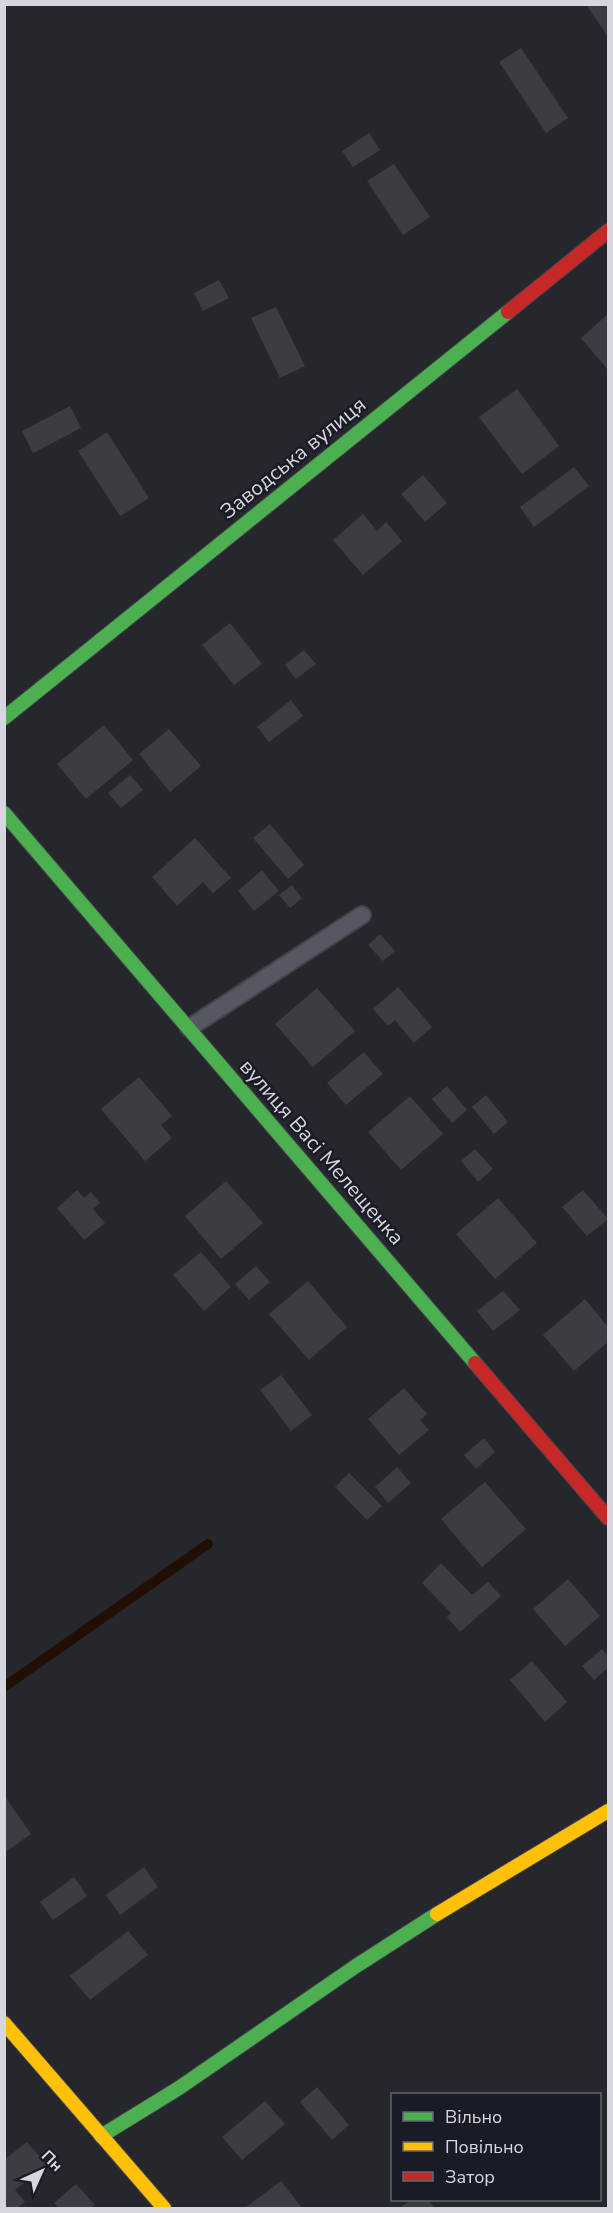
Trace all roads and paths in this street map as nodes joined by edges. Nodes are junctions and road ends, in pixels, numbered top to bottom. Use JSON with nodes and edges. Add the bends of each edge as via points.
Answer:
{"nodes":[{"id":1,"x":609,"y":231,"type":"edge"},
{"id":2,"x":4,"y":718,"type":"edge"},
{"id":3,"x":4,"y":813,"type":"edge"},
{"id":4,"x":362,"y":915,"type":"dead end"},
{"id":5,"x":189,"y":1028,"type":"junction"},
{"id":6,"x":609,"y":1518,"type":"edge"},
{"id":7,"x":609,"y":1811,"type":"edge"},
{"id":8,"x":4,"y":2024,"type":"edge"},
{"id":9,"x":101,"y":2136,"type":"junction"},
{"id":10,"x":164,"y":2208,"type":"edge"}],
"edges":[{"from":1,"to":2,"type":"street","name":"Заводська вулиця"},
{"from":3,"to":5,"type":"street","name":"вулиця Васі Мелещенка"},
{"from":4,"to":5,"type":"lane"},
{"from":5,"to":6,"type":"street","name":"вулиця Васі Мелещенка"},
{"from":7,"to":9,"type":"street","via":[[420,1924],[179,2088]]},
{"from":8,"to":9,"type":"street"},
{"from":9,"to":10,"type":"street"}]}
